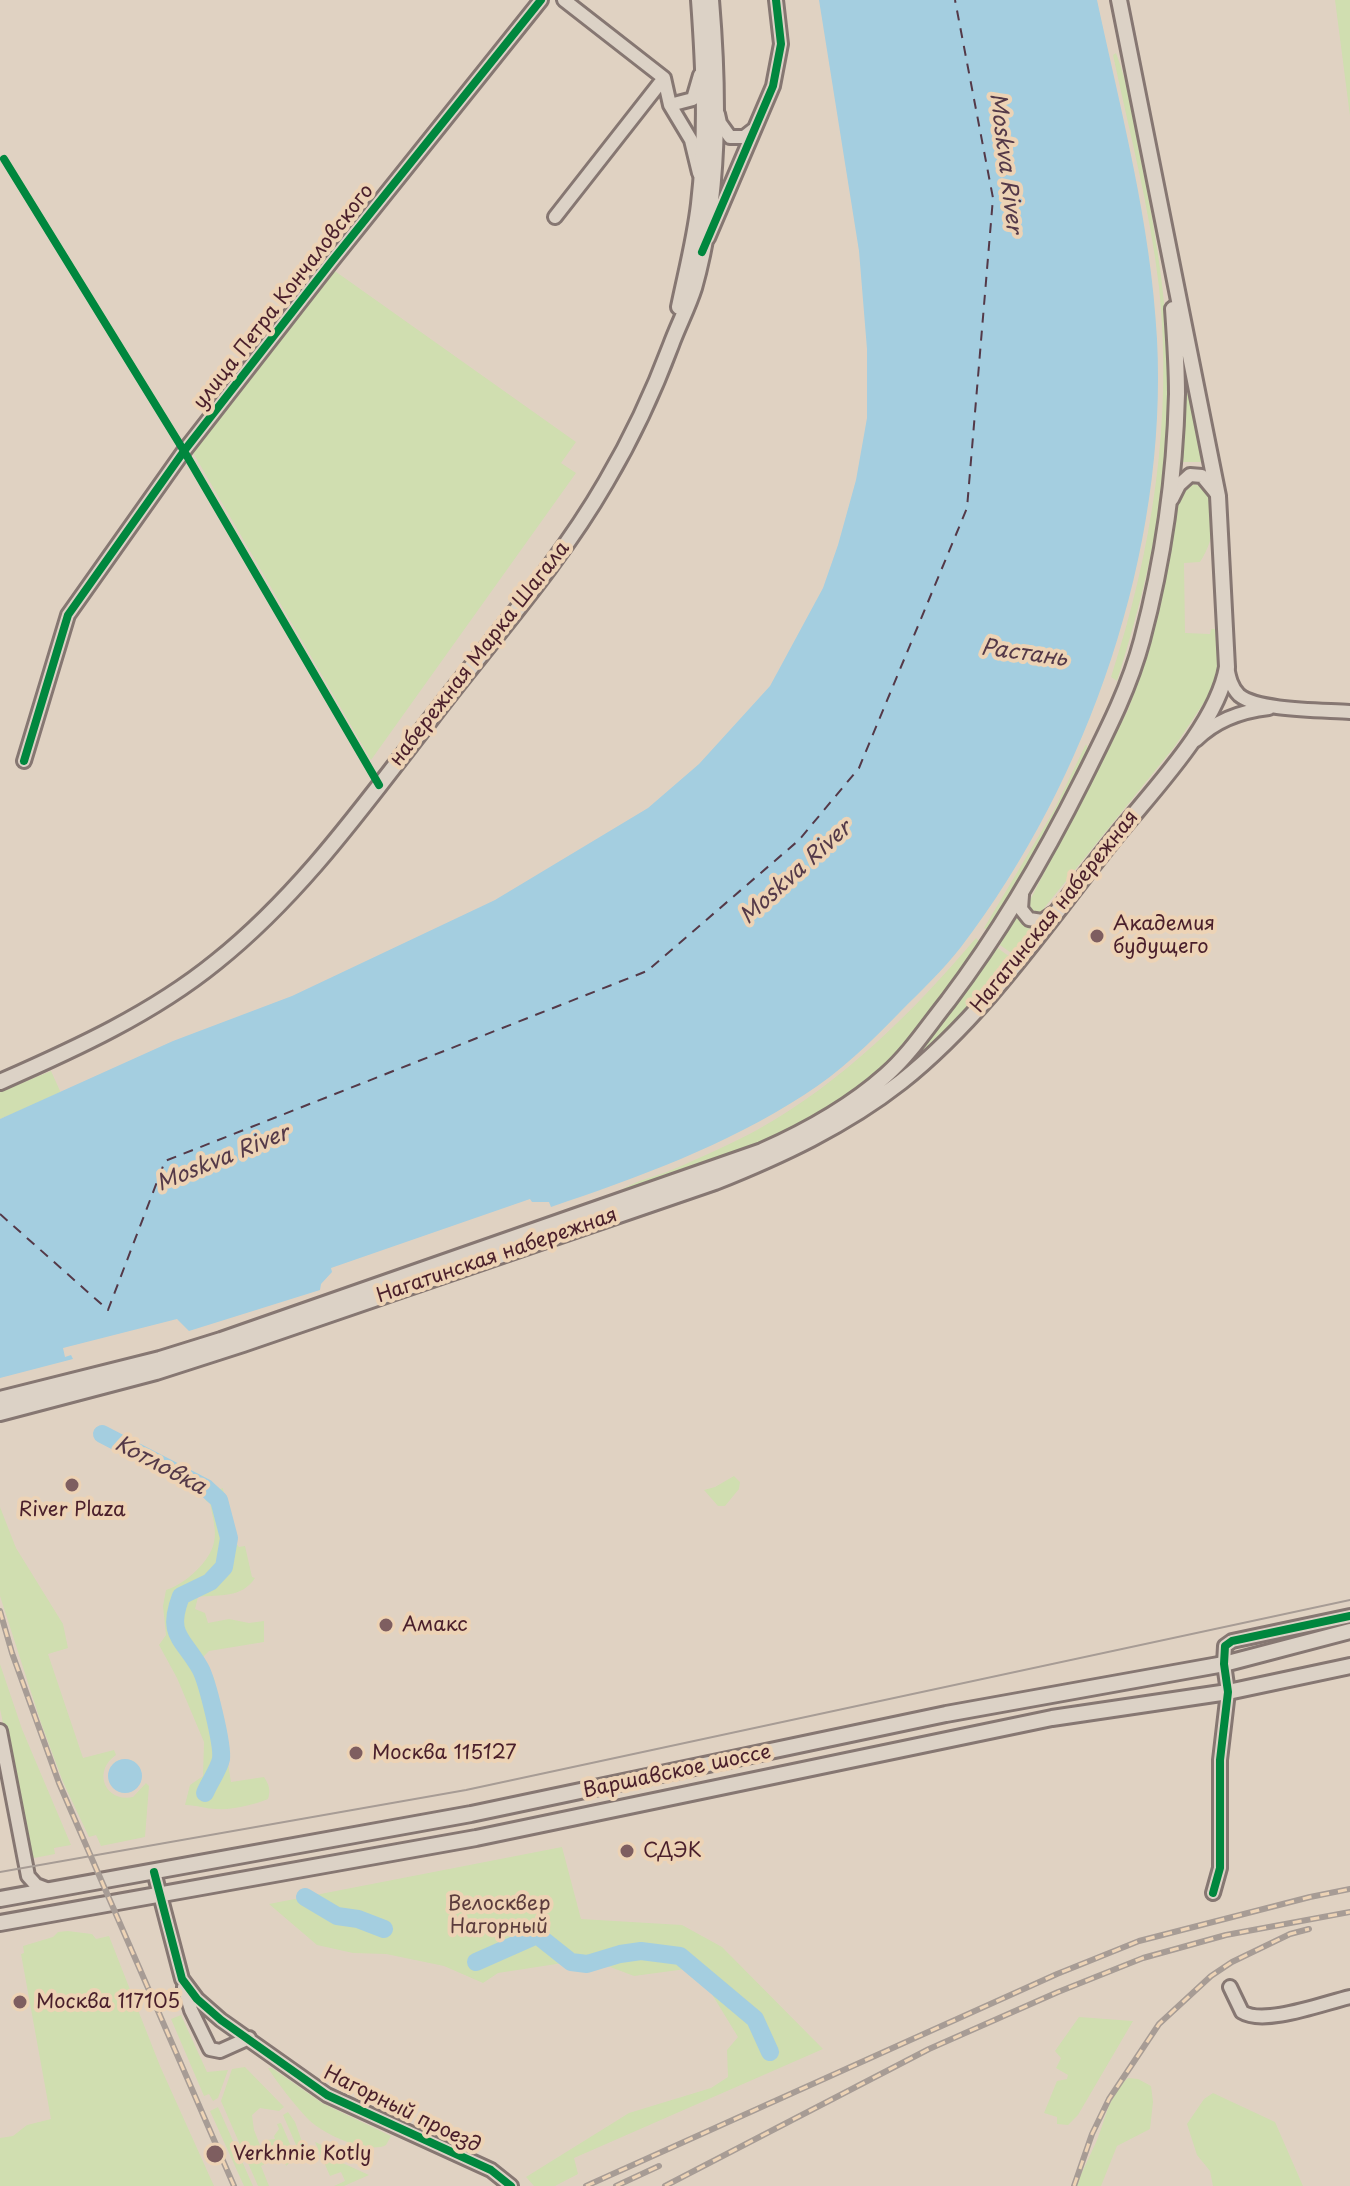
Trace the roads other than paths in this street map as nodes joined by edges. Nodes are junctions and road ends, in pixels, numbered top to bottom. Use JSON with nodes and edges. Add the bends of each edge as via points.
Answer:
{"nodes":[{"id":1,"x":541,"y":0,"type":"edge"},
{"id":2,"x":564,"y":0,"type":"edge"},
{"id":3,"x":699,"y":0,"type":"edge"},
{"id":4,"x":711,"y":0,"type":"edge"},
{"id":5,"x":776,"y":0,"type":"edge"},
{"id":6,"x":1119,"y":0,"type":"edge"},
{"id":7,"x":703,"y":59,"type":"junction"},
{"id":8,"x":664,"y":78,"type":"junction"},
{"id":9,"x":715,"y":97,"type":"junction"},
{"id":10,"x":670,"y":105,"type":"junction"},
{"id":11,"x":753,"y":130,"type":"junction"},
{"id":12,"x":701,"y":184,"type":"junction"},
{"id":13,"x":555,"y":217,"type":"dead end"},
{"id":14,"x":702,"y":252,"type":"junction"},
{"id":15,"x":1171,"y":261,"type":"junction"},
{"id":16,"x":672,"y":343,"type":"junction"},
{"id":17,"x":1218,"y":496,"type":"junction"},
{"id":18,"x":1167,"y":517,"type":"junction"},
{"id":19,"x":1227,"y":667,"type":"junction"},
{"id":20,"x":1276,"y":707,"type":"junction"},
{"id":21,"x":1350,"y":712,"type":"edge"},
{"id":22,"x":1184,"y":750,"type":"junction"},
{"id":23,"x":24,"y":761,"type":"dead end"},
{"id":24,"x":1022,"y":895,"type":"junction"},
{"id":25,"x":1055,"y":912,"type":"junction"},
{"id":26,"x":0,"y":1082,"type":"edge"},
{"id":27,"x":0,"y":1399,"type":"edge"},
{"id":28,"x":0,"y":1413,"type":"edge"},
{"id":29,"x":1350,"y":1616,"type":"edge"},
{"id":30,"x":1350,"y":1631,"type":"edge"},
{"id":31,"x":1224,"y":1664,"type":"junction"},
{"id":32,"x":1350,"y":1666,"type":"edge"},
{"id":33,"x":1228,"y":1692,"type":"junction"},
{"id":34,"x":0,"y":1731,"type":"edge"},
{"id":35,"x":154,"y":1872,"type":"junction"},
{"id":36,"x":28,"y":1876,"type":"junction"},
{"id":37,"x":49,"y":1890,"type":"junction"},
{"id":38,"x":1213,"y":1893,"type":"dead end"},
{"id":39,"x":158,"y":1896,"type":"junction"},
{"id":40,"x":7,"y":1898,"type":"edge"},
{"id":41,"x":0,"y":1923,"type":"edge"},
{"id":42,"x":182,"y":1979,"type":"junction"},
{"id":43,"x":1230,"y":1987,"type":"dead end"},
{"id":44,"x":1350,"y":1997,"type":"edge"},
{"id":45,"x":249,"y":2038,"type":"junction"},
{"id":46,"x":511,"y":2186,"type":"edge"}],
"edges":[{"from":1,"to":23,"type":"street","name":"улица Петра Кончаловского","via":[[184,451],[68,615]]},
{"from":2,"to":8,"type":"street"},
{"from":3,"to":7,"type":"main road","name":"набережная Марка Шагала"},
{"from":4,"to":9,"type":"main road","name":"набережная Марка Шагала"},
{"from":5,"to":11,"type":"street","via":[[781,44],[773,86]]},
{"from":6,"to":15,"type":"main road","name":"Нагатинская набережная"},
{"from":7,"to":10,"type":"street","via":[[693,99]]},
{"from":7,"to":12,"type":"main road","name":"набережная Марка Шагала"},
{"from":8,"to":10,"type":"street"},
{"from":8,"to":13,"type":"street"},
{"from":9,"to":11,"type":"street","via":[[720,123],[730,137],[744,137]]},
{"from":9,"to":14,"type":"main road","name":"набережная Марка Шагала","via":[[714,165]]},
{"from":10,"to":12,"type":"street","via":[[691,140]]},
{"from":11,"to":14,"type":"street"},
{"from":12,"to":16,"type":"main road","name":"набережная Марка Шагала"},
{"from":14,"to":16,"type":"main road","name":"набережная Марка Шагала"},
{"from":15,"to":17,"type":"main road","name":"Нагатинская набережная"},
{"from":15,"to":18,"type":"main road","name":"Нагатинская набережная","via":[[1177,393]]},
{"from":16,"to":26,"type":"main road","name":"набережная Марка Шагала","via":[[634,433],[578,526],[299,885],[217,962],[172,994],[95,1038]]},
{"from":17,"to":18,"type":"street","via":[[1208,480],[1190,475],[1179,485]]},
{"from":17,"to":19,"type":"main road","name":"Нагатинская набережная"},
{"from":18,"to":24,"type":"main road","name":"Нагатинская набережная","via":[[1150,605],[1124,696]]},
{"from":19,"to":20,"type":"street","via":[[1240,696]]},
{"from":19,"to":22,"type":"main road","name":"Нагатинская набережная","via":[[1216,703]]},
{"from":20,"to":21,"type":"street"},
{"from":20,"to":22,"type":"street","via":[[1218,723]]},
{"from":22,"to":25,"type":"main road","name":"Нагатинская набережная"},
{"from":24,"to":25,"type":"street","via":[[1021,909],[1029,919],[1042,921]]},
{"from":24,"to":27,"type":"main road","name":"Нагатинская набережная","via":[[909,1051],[853,1102],[802,1133],[728,1164],[221,1340]]},
{"from":25,"to":28,"type":"main road","name":"Нагатинская набережная","via":[[984,1004],[932,1055],[878,1098],[768,1161],[243,1344]]},
{"from":29,"to":31,"type":"street","via":[[1232,1641],[1225,1646]]},
{"from":30,"to":31,"type":"main road","name":"Варшавское шоссе"},
{"from":31,"to":33,"type":"street"},
{"from":31,"to":35,"type":"main road","name":"Варшавское шоссе"},
{"from":32,"to":33,"type":"main road","name":"Варшавское шоссе"},
{"from":33,"to":38,"type":"street","via":[[1220,1760],[1220,1868]]},
{"from":33,"to":39,"type":"main road","name":"Варшавское шоссе","via":[[1052,1718],[476,1838]]},
{"from":34,"to":36,"type":"street"},
{"from":35,"to":37,"type":"main road","name":"Варшавское шоссе"},
{"from":35,"to":39,"type":"street","name":"Нагорный проезд"},
{"from":36,"to":37,"type":"street"},
{"from":36,"to":40,"type":"street","via":[[25,1887]]},
{"from":37,"to":40,"type":"main road","name":"Варшавское шоссе"},
{"from":39,"to":41,"type":"main road","name":"Варшавское шоссе"},
{"from":39,"to":42,"type":"street","name":"Нагорный проезд"},
{"from":42,"to":45,"type":"street","name":"Нагорный проезд","via":[[197,1999]]},
{"from":42,"to":45,"type":"street","via":[[210,2049],[220,2051]]},
{"from":43,"to":44,"type":"street","via":[[1242,2012],[1255,2017]]},
{"from":45,"to":46,"type":"street","name":"Нагорный проезд","via":[[327,2095],[491,2170]]}]}
